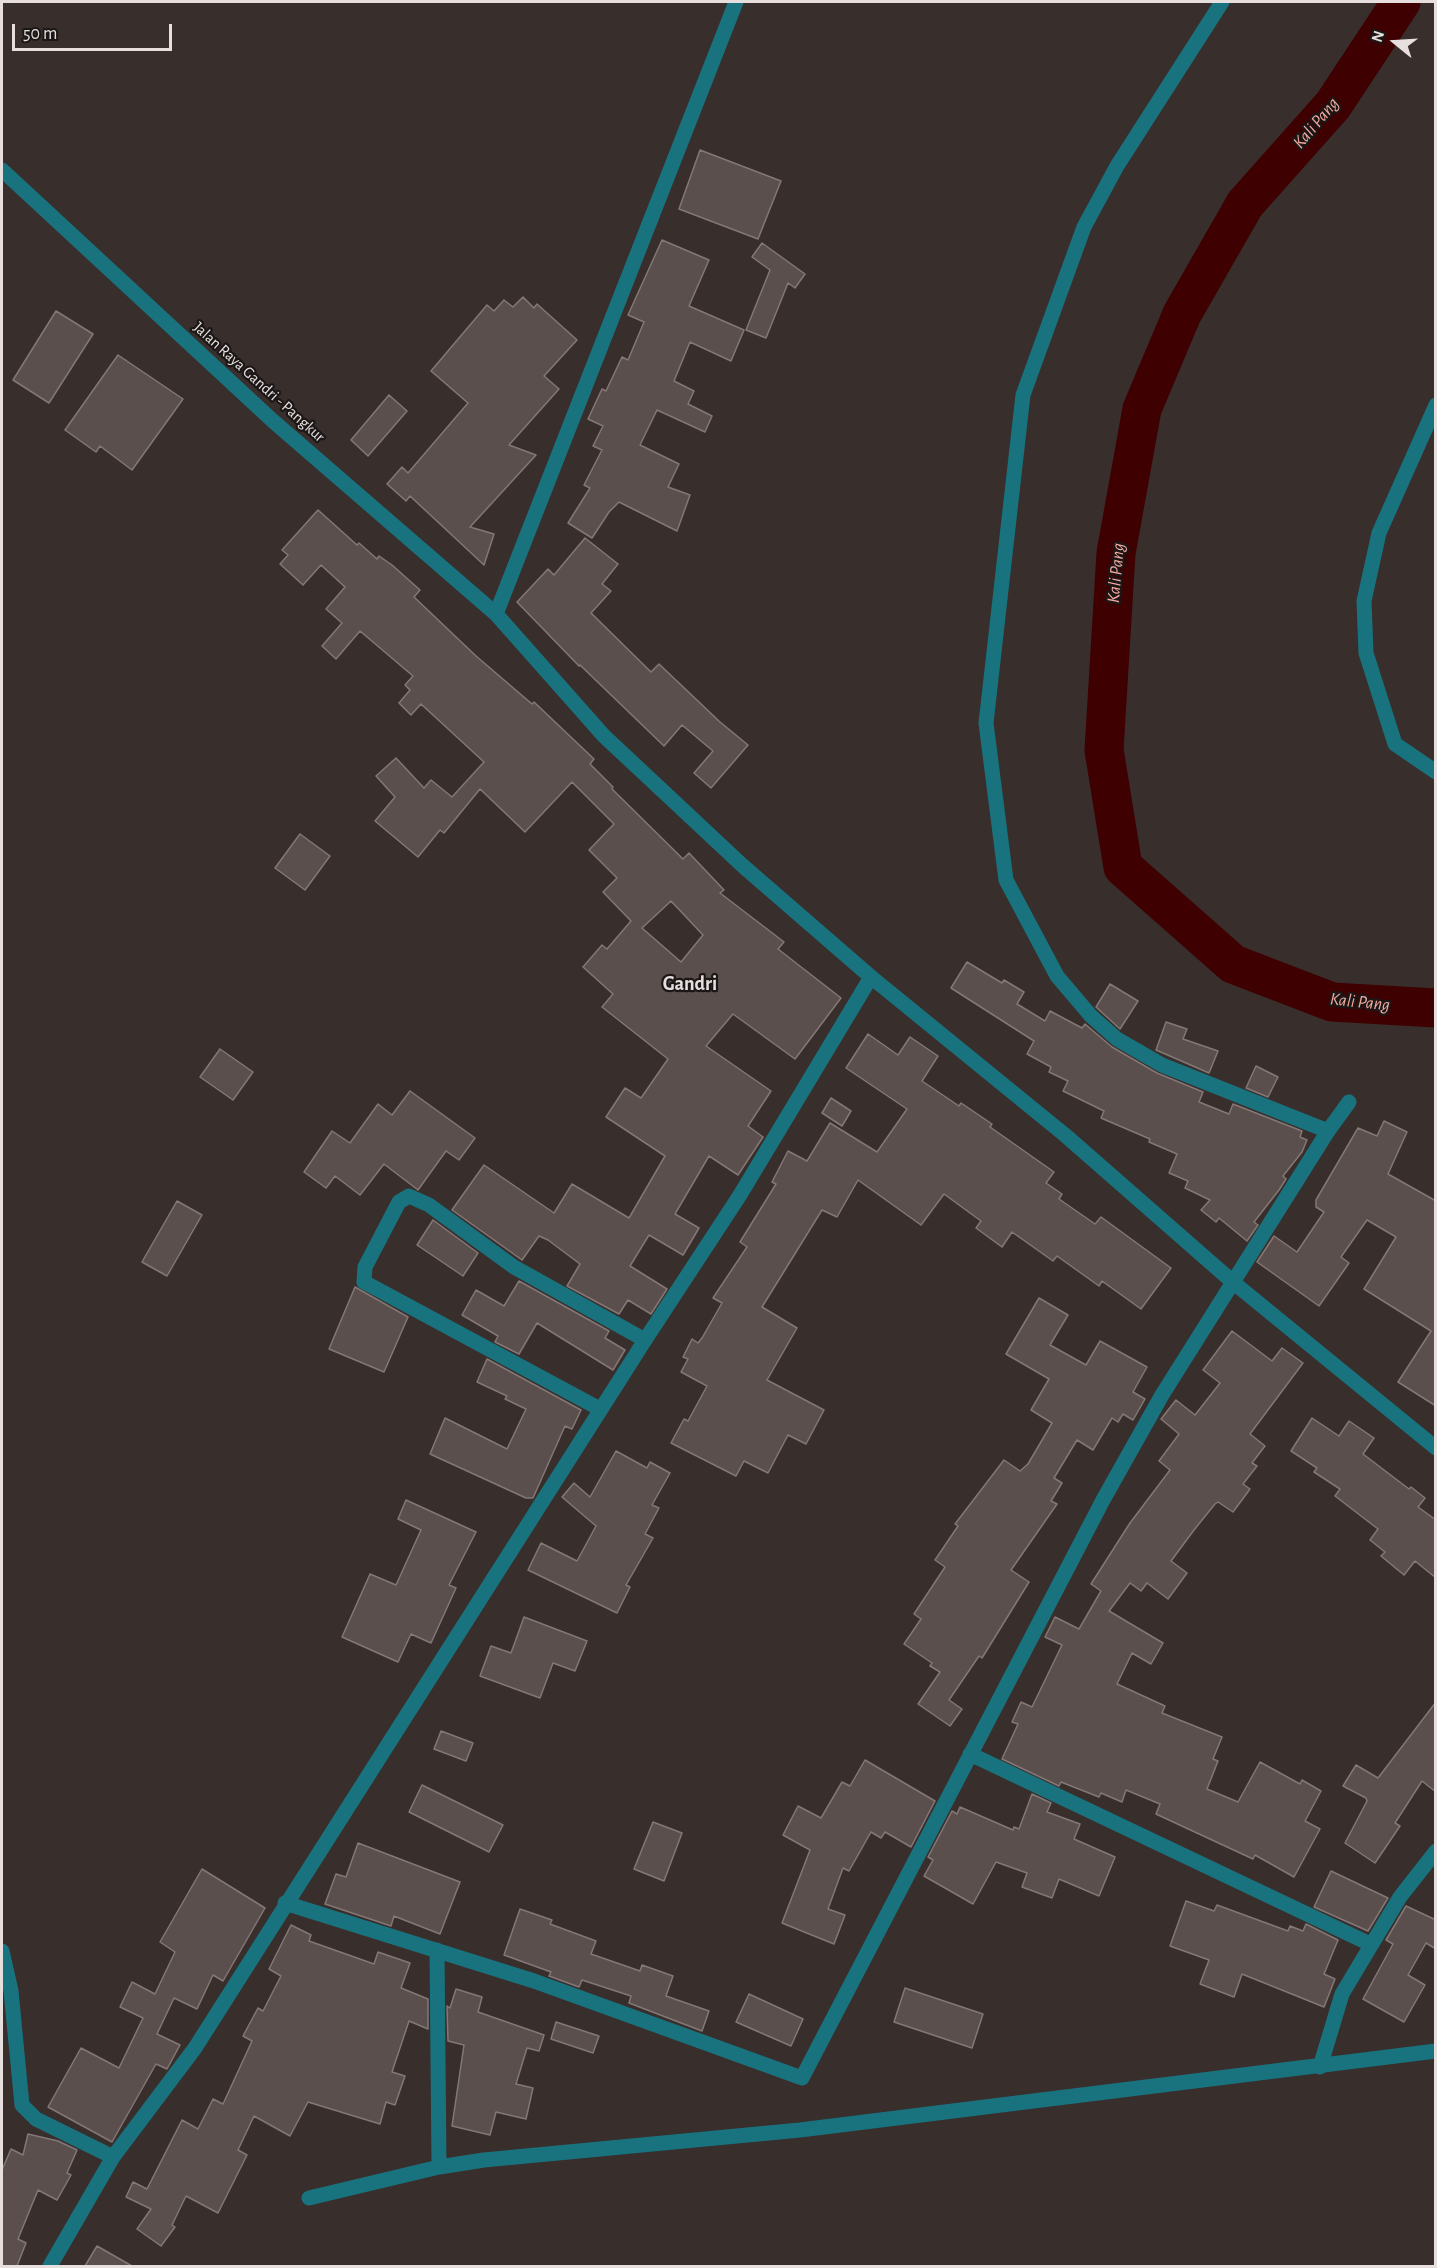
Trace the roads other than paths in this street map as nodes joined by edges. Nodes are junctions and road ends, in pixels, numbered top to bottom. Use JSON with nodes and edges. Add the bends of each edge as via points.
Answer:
{"nodes":[{"id":1,"x":736,"y":2,"type":"edge"},
{"id":2,"x":1222,"y":2,"type":"edge"},
{"id":3,"x":2,"y":170,"type":"edge"},
{"id":4,"x":1436,"y":405,"type":"edge"},
{"id":5,"x":496,"y":615,"type":"junction"},
{"id":6,"x":1436,"y":771,"type":"edge"},
{"id":7,"x":872,"y":977,"type":"junction"},
{"id":8,"x":1349,"y":1102,"type":"dead end"},
{"id":9,"x":1328,"y":1131,"type":"junction"},
{"id":10,"x":1234,"y":1282,"type":"junction"},
{"id":11,"x":645,"y":1340,"type":"junction"},
{"id":12,"x":600,"y":1409,"type":"junction"},
{"id":13,"x":1436,"y":1448,"type":"edge"},
{"id":14,"x":970,"y":1754,"type":"junction"},
{"id":15,"x":1436,"y":1851,"type":"edge"},
{"id":16,"x":285,"y":1903,"type":"junction"},
{"id":17,"x":1370,"y":1944,"type":"junction"},
{"id":18,"x":437,"y":1950,"type":"junction"},
{"id":19,"x":2,"y":1951,"type":"edge"},
{"id":20,"x":1436,"y":2052,"type":"edge"},
{"id":21,"x":1320,"y":2067,"type":"junction"},
{"id":22,"x":113,"y":2157,"type":"junction"},
{"id":23,"x":439,"y":2167,"type":"junction"},
{"id":24,"x":309,"y":2198,"type":"dead end"},
{"id":25,"x":50,"y":2266,"type":"edge"}],
"edges":[{"from":1,"to":5,"type":"street"},
{"from":2,"to":9,"type":"street","via":[[1117,166],[1084,227],[1023,395],[986,723],[1006,880],[1057,976],[1091,1016],[1117,1038],[1162,1065]]},
{"from":3,"to":5,"type":"street","name":"Jalan Raya Gandri - Pangkur","via":[[273,421]]},
{"from":4,"to":6,"type":"street","via":[[1379,533],[1364,601],[1366,653],[1395,744]]},
{"from":5,"to":7,"type":"street","name":"Jalan Raya Gandri - Pangkur","via":[[604,736],[743,866]]},
{"from":7,"to":10,"type":"street","name":"Jalan Raya Gandri - Pangkur"},
{"from":7,"to":11,"type":"street","via":[[740,1195]]},
{"from":8,"to":9,"type":"street"},
{"from":9,"to":10,"type":"street"},
{"from":10,"to":13,"type":"street","name":"Jalan Raya Gandri - Pangkur"},
{"from":10,"to":14,"type":"street","via":[[1162,1395]]},
{"from":11,"to":12,"type":"street"},
{"from":11,"to":12,"type":"street","via":[[514,1267],[429,1205],[409,1196],[399,1202],[365,1267],[364,1282]]},
{"from":12,"to":16,"type":"street"},
{"from":14,"to":17,"type":"street"},
{"from":14,"to":18,"type":"street","via":[[802,2078]]},
{"from":15,"to":17,"type":"street"},
{"from":16,"to":18,"type":"street"},
{"from":16,"to":22,"type":"street","via":[[195,2048]]},
{"from":17,"to":21,"type":"street","via":[[1342,1994]]},
{"from":18,"to":23,"type":"street"},
{"from":19,"to":22,"type":"street","via":[[11,1991],[22,2105],[36,2119]]},
{"from":20,"to":21,"type":"street"},
{"from":21,"to":23,"type":"street","via":[[800,2130]]},
{"from":22,"to":25,"type":"street"},
{"from":23,"to":24,"type":"street"}]}
